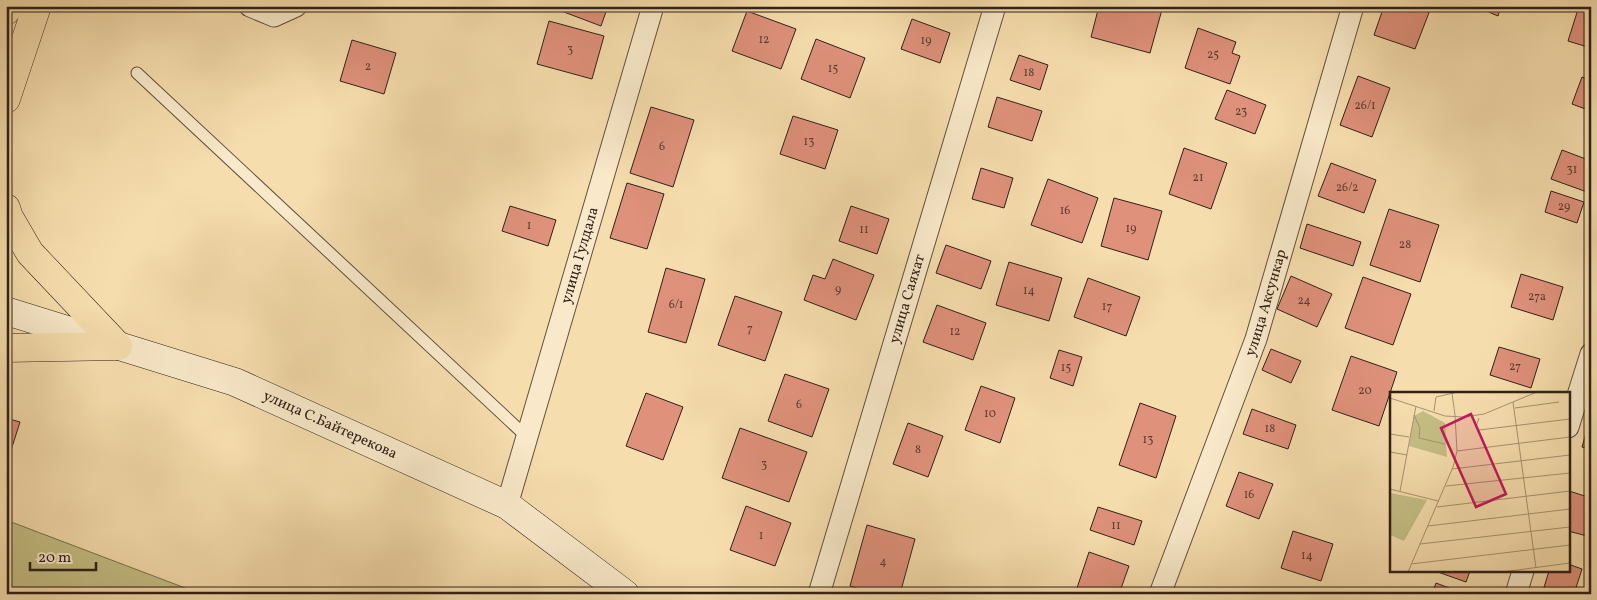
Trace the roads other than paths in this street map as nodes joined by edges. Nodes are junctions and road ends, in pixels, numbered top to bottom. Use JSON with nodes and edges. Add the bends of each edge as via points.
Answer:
{"nodes":[{"id":1,"x":8,"y":6,"type":"edge"},
{"id":2,"x":37,"y":6,"type":"edge"},
{"id":3,"x":250,"y":6,"type":"edge"},
{"id":4,"x":296,"y":6,"type":"edge"},
{"id":5,"x":653,"y":6,"type":"edge"},
{"id":6,"x":995,"y":6,"type":"edge"},
{"id":7,"x":1353,"y":6,"type":"edge"},
{"id":8,"x":6,"y":11,"type":"edge"},
{"id":9,"x":137,"y":73,"type":"dead end"},
{"id":10,"x":6,"y":98,"type":"edge"},
{"id":11,"x":6,"y":208,"type":"edge"},
{"id":12,"x":6,"y":311,"type":"edge"},
{"id":13,"x":118,"y":346,"type":"junction"},
{"id":14,"x":6,"y":348,"type":"edge"},
{"id":15,"x":1591,"y":354,"type":"edge"},
{"id":16,"x":1570,"y":421,"type":"edge"},
{"id":17,"x":527,"y":437,"type":"junction"},
{"id":18,"x":507,"y":505,"type":"junction"},
{"id":19,"x":1523,"y":572,"type":"edge"},
{"id":20,"x":625,"y":594,"type":"edge"},
{"id":21,"x":820,"y":594,"type":"edge"},
{"id":22,"x":1160,"y":594,"type":"edge"},
{"id":23,"x":1516,"y":594,"type":"edge"}],
"edges":[{"from":1,"to":8,"type":"main road"},
{"from":2,"to":10,"type":"main road"},
{"from":3,"to":4,"type":"street","via":[[274,16]]},
{"from":5,"to":17,"type":"street","name":"улица Гулдала"},
{"from":6,"to":21,"type":"street","name":"улица Саяхат"},
{"from":7,"to":22,"type":"street","name":"улица Аксункар","via":[[1256,339]]},
{"from":9,"to":17,"type":"lane"},
{"from":11,"to":13,"type":"main road","via":[[30,252]]},
{"from":12,"to":13,"type":"main road","name":"улица С.Байтерекова"},
{"from":13,"to":14,"type":"main road"},
{"from":13,"to":18,"type":"main road","name":"улица С.Байтерекова","via":[[235,382]]},
{"from":15,"to":16,"type":"street"},
{"from":17,"to":18,"type":"street","name":"улица Гулдала"},
{"from":18,"to":20,"type":"main road","name":"улица С.Байтерекова"},
{"from":19,"to":23,"type":"street"}]}
